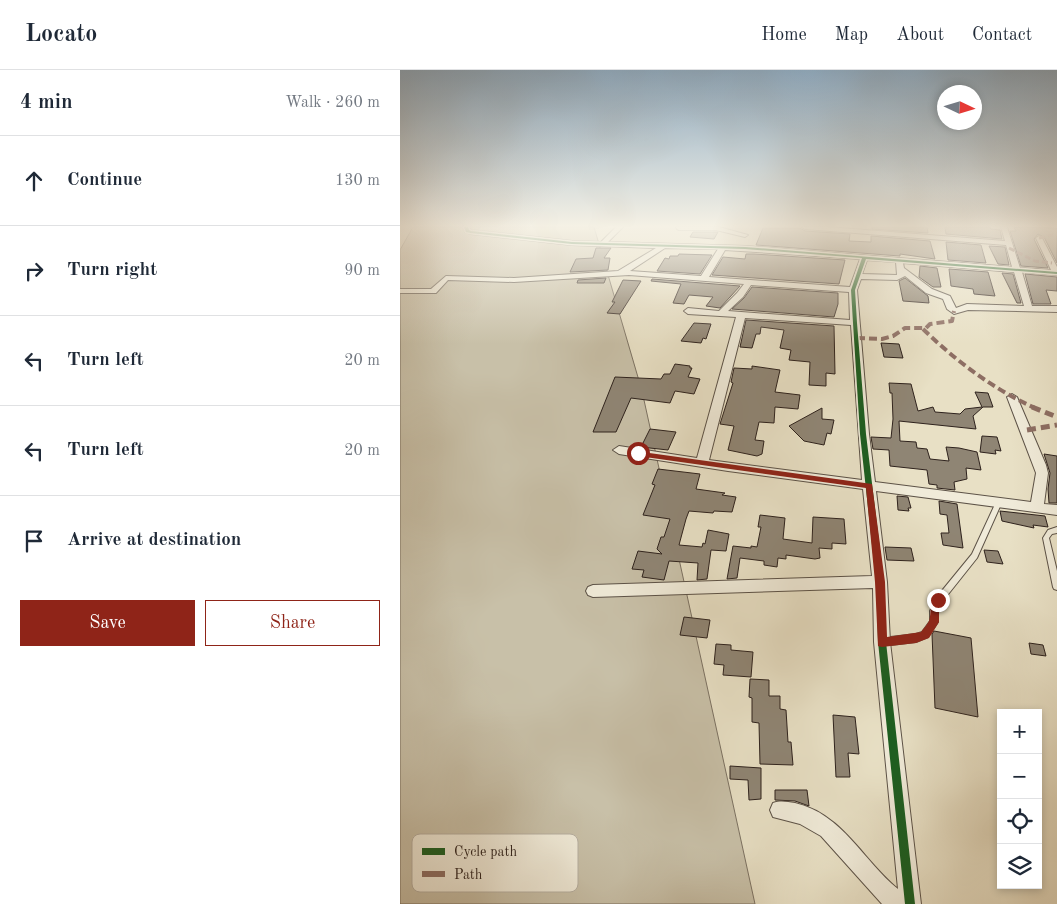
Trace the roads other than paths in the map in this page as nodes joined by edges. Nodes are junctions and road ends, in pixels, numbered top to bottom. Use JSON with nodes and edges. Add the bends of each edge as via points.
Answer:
{"nodes":[{"id":1,"x":711,"y":266,"type":"edge"},
{"id":2,"x":861,"y":266,"type":"edge"},
{"id":3,"x":899,"y":266,"type":"edge"},
{"id":4,"x":901,"y":266,"type":"edge"},
{"id":5,"x":936,"y":266,"type":"edge"},
{"id":6,"x":1015,"y":266,"type":"edge"},
{"id":7,"x":631,"y":267,"type":"joint"},
{"id":8,"x":1016,"y":270,"type":"junction"},
{"id":9,"x":617,"y":273,"type":"junction"},
{"id":10,"x":1057,"y":273,"type":"edge"},
{"id":11,"x":652,"y":275,"type":"junction"},
{"id":12,"x":857,"y":276,"type":"junction"},
{"id":13,"x":704,"y":278,"type":"junction"},
{"id":14,"x":749,"y":281,"type":"junction"},
{"id":15,"x":853,"y":290,"type":"junction"},
{"id":16,"x":400,"y":291,"type":"edge"},
{"id":17,"x":1029,"y":309,"type":"junction"},
{"id":18,"x":1057,"y":310,"type":"edge"},
{"id":19,"x":688,"y":311,"type":"dead end"},
{"id":20,"x":721,"y":314,"type":"junction"},
{"id":21,"x":741,"y":315,"type":"junction"},
{"id":22,"x":854,"y":323,"type":"junction"},
{"id":23,"x":1012,"y":397,"type":"dead end"},
{"id":24,"x":619,"y":450,"type":"dead end"},
{"id":25,"x":702,"y":463,"type":"junction"},
{"id":26,"x":870,"y":486,"type":"junction"},
{"id":27,"x":999,"y":502,"type":"junction"},
{"id":28,"x":1038,"y":508,"type":"junction"},
{"id":29,"x":1057,"y":510,"type":"edge"},
{"id":30,"x":1057,"y":530,"type":"edge"},
{"id":31,"x":880,"y":582,"type":"junction"},
{"id":32,"x":1057,"y":587,"type":"edge"},
{"id":33,"x":593,"y":591,"type":"dead end"},
{"id":34,"x":882,"y":642,"type":"junction"},
{"id":35,"x":780,"y":810,"type":"dead end"},
{"id":36,"x":899,"y":904,"type":"edge"},
{"id":37,"x":910,"y":904,"type":"edge"}],
"edges":[{"from":1,"to":13,"type":"street"},
{"from":2,"to":12,"type":"street"},
{"from":3,"to":12,"type":"street","via":[[901,276],[896,279]]},
{"from":4,"to":17,"type":"street","via":[[928,290],[947,298],[954,311],[967,307]]},
{"from":5,"to":8,"type":"street"},
{"from":6,"to":8,"type":"street"},
{"from":7,"to":9,"type":"street"},
{"from":7,"to":11,"type":"street"},
{"from":8,"to":10,"type":"street"},
{"from":8,"to":17,"type":"street"},
{"from":9,"to":11,"type":"street"},
{"from":9,"to":16,"type":"street","via":[[514,280],[446,278],[435,290]]},
{"from":11,"to":13,"type":"street"},
{"from":12,"to":15,"type":"street"},
{"from":13,"to":14,"type":"street"},
{"from":14,"to":15,"type":"street"},
{"from":14,"to":20,"type":"street","via":[[743,293]]},
{"from":15,"to":22,"type":"street"},
{"from":17,"to":18,"type":"street"},
{"from":19,"to":20,"type":"street"},
{"from":20,"to":21,"type":"street"},
{"from":21,"to":22,"type":"street"},
{"from":21,"to":25,"type":"street"},
{"from":22,"to":26,"type":"street"},
{"from":23,"to":28,"type":"street","via":[[1042,473]]},
{"from":24,"to":25,"type":"street"},
{"from":25,"to":26,"type":"street"},
{"from":26,"to":27,"type":"street"},
{"from":26,"to":31,"type":"street"},
{"from":27,"to":28,"type":"street"},
{"from":27,"to":34,"type":"lane","via":[[975,556],[938,600],[934,622],[925,635]]},
{"from":28,"to":29,"type":"street"},
{"from":30,"to":32,"type":"lane","via":[[1046,538]]},
{"from":31,"to":33,"type":"street"},
{"from":31,"to":34,"type":"street"},
{"from":34,"to":37,"type":"street"},
{"from":35,"to":36,"type":"street","via":[[803,815],[828,829],[886,895]]}]}
